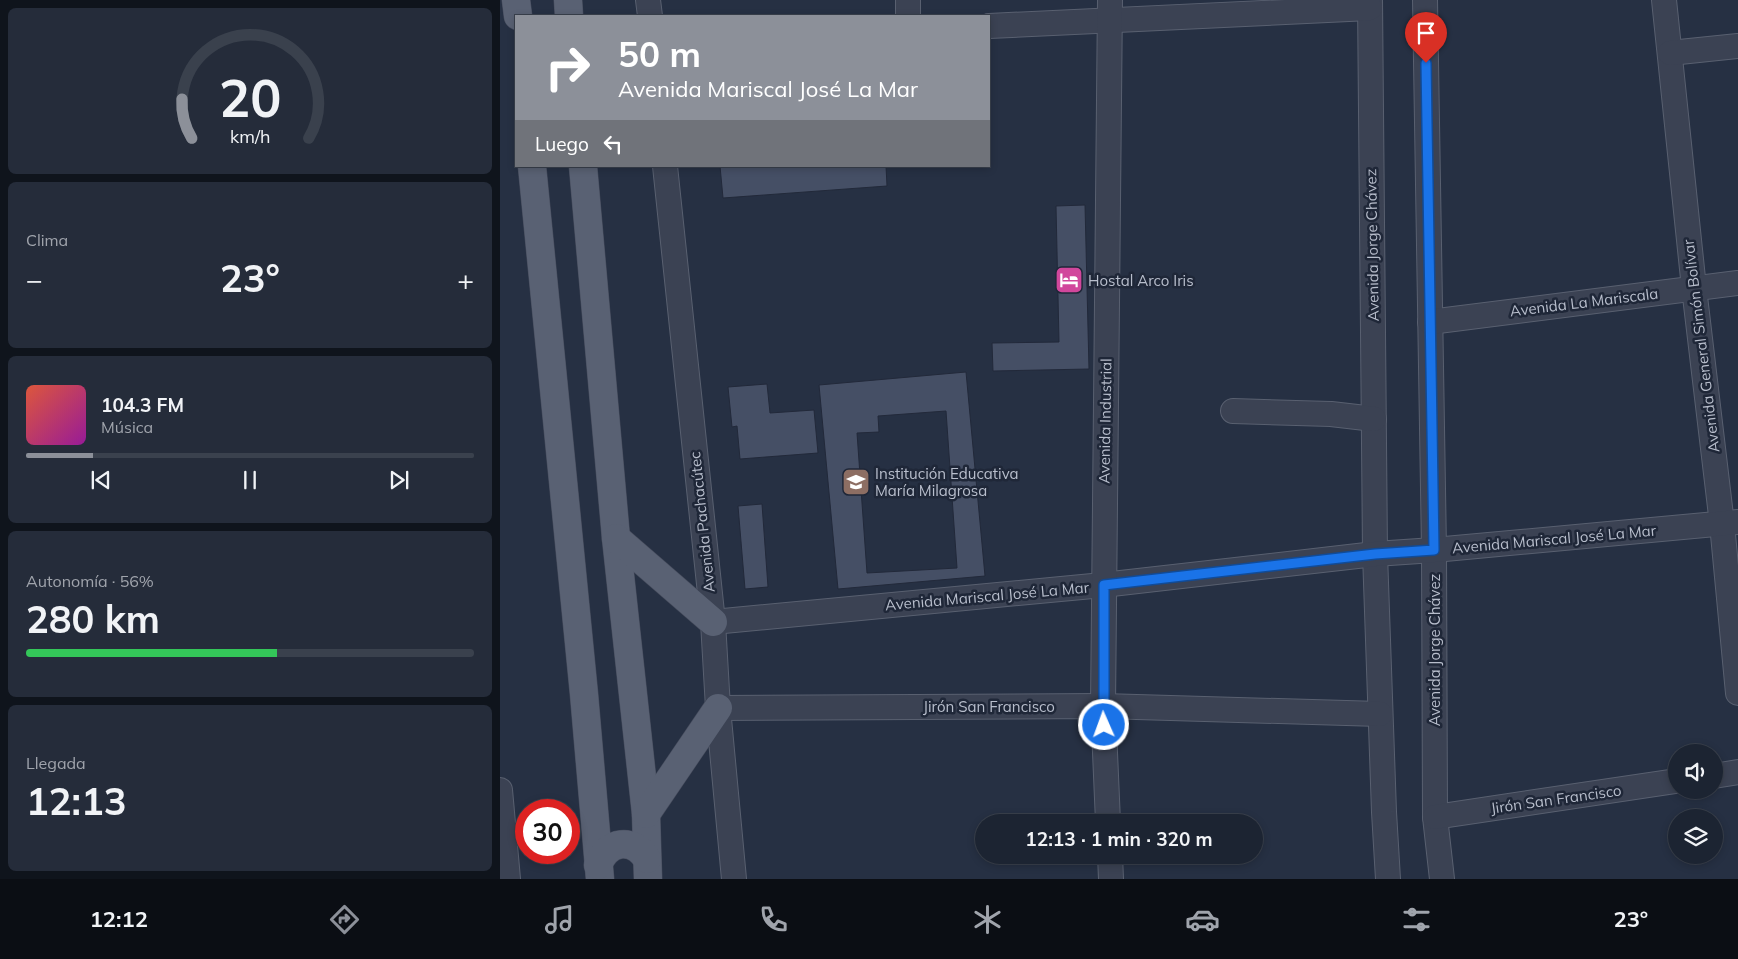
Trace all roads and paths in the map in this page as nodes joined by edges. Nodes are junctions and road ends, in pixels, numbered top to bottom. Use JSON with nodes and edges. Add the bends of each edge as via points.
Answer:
{"nodes":[{"id":1,"x":516,"y":0,"type":"edge"},
{"id":2,"x":568,"y":0,"type":"edge"},
{"id":3,"x":648,"y":0,"type":"edge"},
{"id":4,"x":908,"y":0,"type":"edge"},
{"id":5,"x":1425,"y":0,"type":"edge"},
{"id":6,"x":1664,"y":0,"type":"edge"},
{"id":7,"x":1370,"y":4,"type":"edge"},
{"id":8,"x":1110,"y":10,"type":"edge"},
{"id":9,"x":518,"y":15,"type":"edge"},
{"id":10,"x":569,"y":15,"type":"edge"},
{"id":11,"x":650,"y":15,"type":"edge"},
{"id":12,"x":908,"y":15,"type":"edge"},
{"id":13,"x":990,"y":26,"type":"edge"},
{"id":14,"x":1738,"y":46,"type":"edge"},
{"id":15,"x":1670,"y":53,"type":"junction"},
{"id":16,"x":532,"y":167,"type":"edge"},
{"id":17,"x":583,"y":167,"type":"edge"},
{"id":18,"x":665,"y":167,"type":"edge"},
{"id":19,"x":1738,"y":283,"type":"edge"},
{"id":20,"x":1694,"y":288,"type":"junction"},
{"id":21,"x":1430,"y":322,"type":"junction"},
{"id":22,"x":1233,"y":411,"type":"dead end"},
{"id":23,"x":1374,"y":419,"type":"junction"},
{"id":24,"x":1730,"y":523,"type":"edge"},
{"id":25,"x":616,"y":538,"type":"junction"},
{"id":26,"x":1434,"y":550,"type":"junction"},
{"id":27,"x":1375,"y":554,"type":"junction"},
{"id":28,"x":1104,"y":585,"type":"junction"},
{"id":29,"x":713,"y":622,"type":"junction"},
{"id":30,"x":1738,"y":693,"type":"edge"},
{"id":31,"x":1103,"y":706,"type":"junction"},
{"id":32,"x":718,"y":708,"type":"junction"},
{"id":33,"x":1380,"y":714,"type":"junction"},
{"id":34,"x":1738,"y":772,"type":"edge"},
{"id":35,"x":1723,"y":774,"type":"edge"},
{"id":36,"x":1668,"y":782,"type":"edge"},
{"id":37,"x":500,"y":790,"type":"edge"},
{"id":38,"x":646,"y":814,"type":"junction"},
{"id":39,"x":1108,"y":814,"type":"edge"},
{"id":40,"x":1435,"y":817,"type":"junction"},
{"id":41,"x":1110,"y":864,"type":"edge"},
{"id":42,"x":648,"y":869,"type":"edge"},
{"id":43,"x":599,"y":872,"type":"edge"},
{"id":44,"x":508,"y":879,"type":"edge"},
{"id":45,"x":734,"y":879,"type":"edge"},
{"id":46,"x":1111,"y":879,"type":"edge"},
{"id":47,"x":1388,"y":879,"type":"edge"},
{"id":48,"x":1442,"y":879,"type":"edge"}],
"edges":[{"from":1,"to":9,"type":"main road"},
{"from":2,"to":10,"type":"main road"},
{"from":3,"to":11,"type":"street"},
{"from":4,"to":12,"type":"street"},
{"from":5,"to":21,"type":"street","name":"Avenida Jorge Chávez"},
{"from":6,"to":15,"type":"street","name":"Avenida General Simón Bolívar"},
{"from":7,"to":8,"type":"street"},
{"from":7,"to":23,"type":"street","name":"Avenida Jorge Chávez"},
{"from":8,"to":13,"type":"street"},
{"from":8,"to":28,"type":"street","name":"Avenida Industrial"},
{"from":14,"to":15,"type":"street"},
{"from":15,"to":20,"type":"street","name":"Avenida General Simón Bolívar"},
{"from":16,"to":43,"type":"main road"},
{"from":17,"to":25,"type":"main road"},
{"from":18,"to":29,"type":"street","name":"Avenida Pachacútec"},
{"from":19,"to":20,"type":"street","name":"Avenida La Mariscala"},
{"from":20,"to":21,"type":"street","name":"Avenida La Mariscala"},
{"from":20,"to":24,"type":"street","name":"Avenida General Simón Bolívar"},
{"from":21,"to":26,"type":"street","name":"Avenida Jorge Chávez"},
{"from":22,"to":23,"type":"street","via":[[1331,414]]},
{"from":23,"to":27,"type":"street","name":"Avenida Jorge Chávez"},
{"from":24,"to":26,"type":"street","name":"Avenida Mariscal José La Mar"},
{"from":24,"to":30,"type":"street","name":"Avenida General Simón Bolívar"},
{"from":25,"to":29,"type":"main road"},
{"from":25,"to":38,"type":"main road"},
{"from":26,"to":27,"type":"street","name":"Avenida Mariscal José La Mar"},
{"from":26,"to":40,"type":"street","name":"Avenida Jorge Chávez"},
{"from":27,"to":28,"type":"street","name":"Avenida Mariscal José La Mar"},
{"from":27,"to":33,"type":"street","name":"Avenida Jorge Chávez"},
{"from":28,"to":29,"type":"street","name":"Avenida Mariscal José La Mar"},
{"from":28,"to":31,"type":"street","name":"Avenida Industrial"},
{"from":29,"to":32,"type":"street","name":"Avenida Pachacútec"},
{"from":31,"to":32,"type":"street","name":"Jirón San Francisco"},
{"from":31,"to":33,"type":"street","name":"Jirón San Francisco"},
{"from":31,"to":39,"type":"street","name":"Avenida Industrial"},
{"from":32,"to":38,"type":"main road"},
{"from":32,"to":45,"type":"street","name":"Avenida Pachacútec"},
{"from":33,"to":47,"type":"street","name":"Avenida Jorge Chávez"},
{"from":34,"to":35,"type":"street"},
{"from":36,"to":40,"type":"street","name":"Jirón San Francisco"},
{"from":37,"to":44,"type":"street"},
{"from":38,"to":42,"type":"main road"},
{"from":40,"to":48,"type":"street","name":"Avenida Jorge Chávez"},
{"from":41,"to":46,"type":"street"},
{"from":42,"to":43,"type":"main road","via":[[643,852],[628,844],[620,844],[606,851]]}]}
